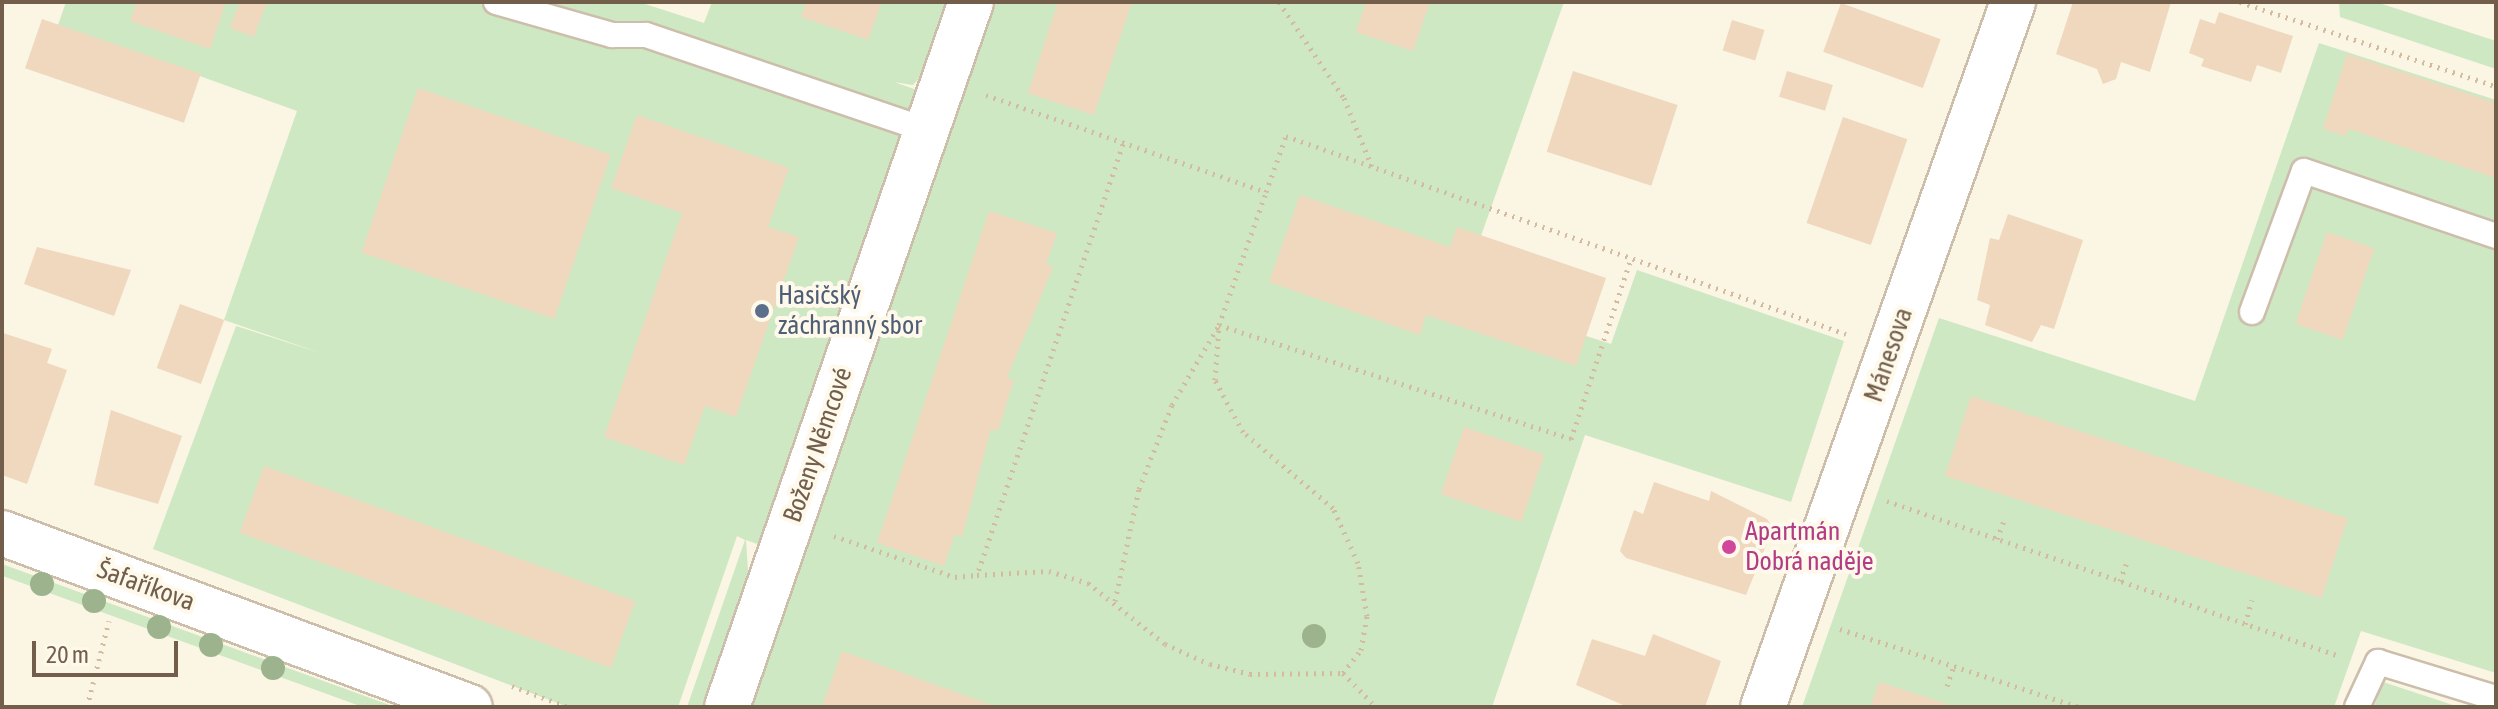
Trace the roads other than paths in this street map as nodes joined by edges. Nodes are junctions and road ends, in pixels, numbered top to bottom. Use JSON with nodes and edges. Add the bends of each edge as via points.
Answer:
{"nodes":[{"id":1,"x":496,"y":2,"type":"edge"},
{"id":2,"x":971,"y":2,"type":"edge"},
{"id":3,"x":2013,"y":2,"type":"edge"},
{"id":4,"x":927,"y":130,"type":"junction"},
{"id":5,"x":2496,"y":236,"type":"edge"},
{"id":6,"x":2252,"y":312,"type":"dead end"},
{"id":7,"x":2,"y":533,"type":"edge"},
{"id":8,"x":2496,"y":698,"type":"edge"},
{"id":9,"x":470,"y":707,"type":"edge"},
{"id":10,"x":727,"y":707,"type":"edge"},
{"id":11,"x":1763,"y":707,"type":"edge"},
{"id":12,"x":2357,"y":707,"type":"edge"}],
"edges":[{"from":1,"to":4,"type":"lane","via":[[612,35],[646,35]]},
{"from":2,"to":4,"type":"street","name":"Boženy Němcové"},
{"from":3,"to":11,"type":"street","name":"Mánesova"},
{"from":4,"to":10,"type":"street","name":"Boženy Němcové"},
{"from":5,"to":6,"type":"lane","via":[[2304,171]]},
{"from":7,"to":9,"type":"street","name":"Šafaříkova"},
{"from":8,"to":12,"type":"lane","via":[[2380,662],[2370,667]]}]}
